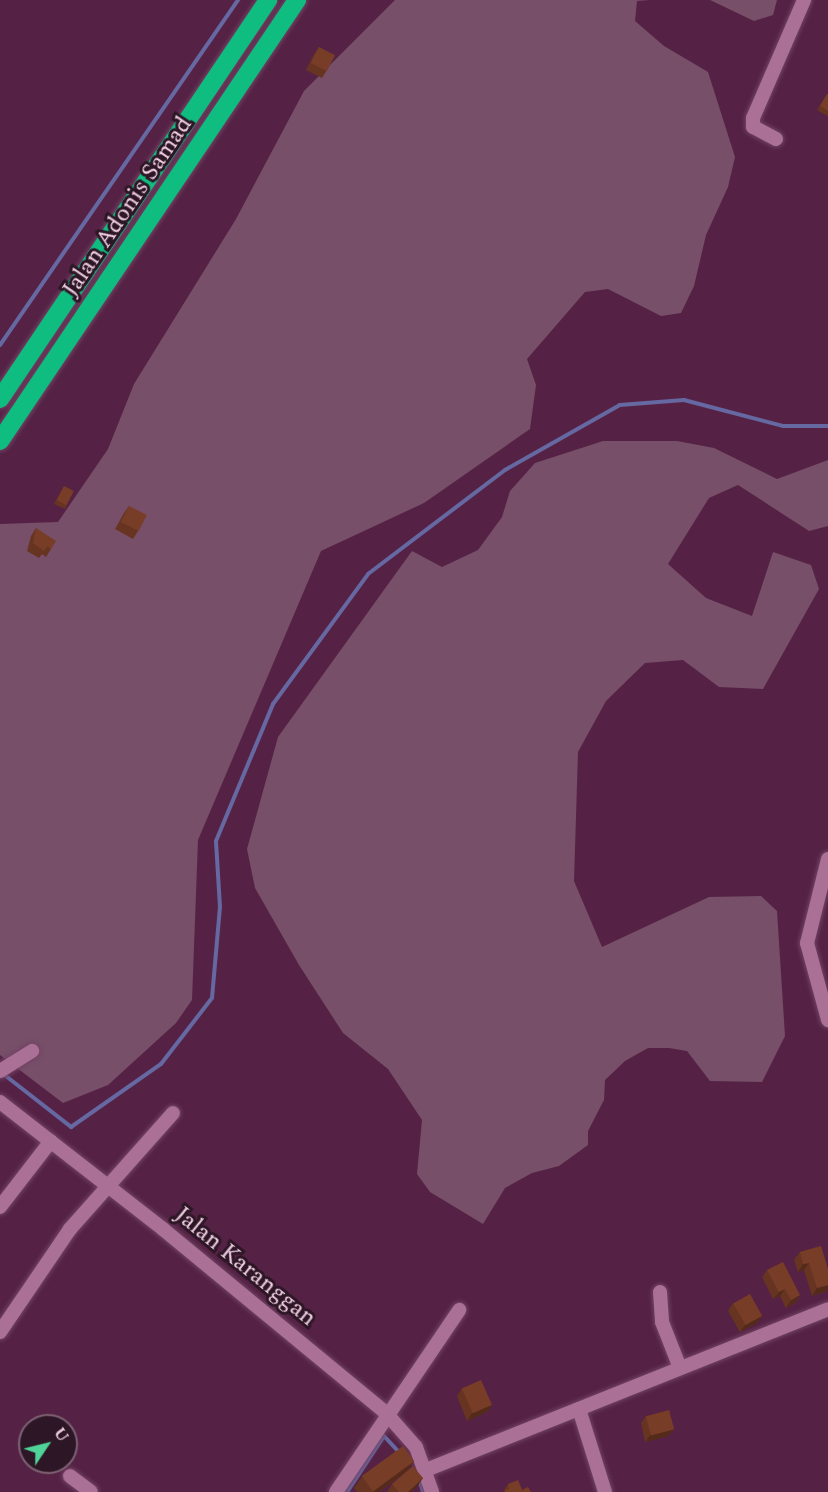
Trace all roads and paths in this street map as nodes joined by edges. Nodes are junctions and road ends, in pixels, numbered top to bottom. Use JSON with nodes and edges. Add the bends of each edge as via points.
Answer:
{"nodes":[{"id":1,"x":268,"y":0,"type":"edge"},
{"id":2,"x":297,"y":0,"type":"edge"},
{"id":3,"x":804,"y":0,"type":"edge"},
{"id":4,"x":776,"y":138,"type":"dead end"},
{"id":5,"x":0,"y":399,"type":"edge"},
{"id":6,"x":0,"y":441,"type":"edge"},
{"id":7,"x":828,"y":859,"type":"edge"},
{"id":8,"x":828,"y":1020,"type":"edge"},
{"id":9,"x":32,"y":1051,"type":"dead end"},
{"id":10,"x":3,"y":1068,"type":"edge"},
{"id":11,"x":0,"y":1102,"type":"edge"},
{"id":12,"x":173,"y":1113,"type":"dead end"},
{"id":13,"x":51,"y":1142,"type":"junction"},
{"id":14,"x":109,"y":1187,"type":"junction"},
{"id":15,"x":0,"y":1207,"type":"edge"},
{"id":16,"x":660,"y":1292,"type":"dead end"},
{"id":17,"x":828,"y":1309,"type":"edge"},
{"id":18,"x":459,"y":1310,"type":"dead end"},
{"id":19,"x":0,"y":1332,"type":"edge"},
{"id":20,"x":680,"y":1368,"type":"junction"},
{"id":21,"x":579,"y":1409,"type":"junction"},
{"id":22,"x":386,"y":1413,"type":"junction"},
{"id":23,"x":426,"y":1470,"type":"junction"},
{"id":24,"x":70,"y":1476,"type":"dead end"},
{"id":25,"x":91,"y":1492,"type":"edge"},
{"id":26,"x":336,"y":1492,"type":"edge"},
{"id":27,"x":432,"y":1492,"type":"edge"},
{"id":28,"x":604,"y":1492,"type":"edge"}],
"edges":[{"from":1,"to":5,"type":"highway","name":"Jalan Adonis Samad"},
{"from":2,"to":6,"type":"highway","name":"Jalan Adonis Samad"},
{"from":3,"to":4,"type":"street","via":[[753,118],[753,127]]},
{"from":7,"to":8,"type":"street","via":[[807,943]]},
{"from":9,"to":10,"type":"street"},
{"from":11,"to":13,"type":"street","name":"Jalan Karanggan"},
{"from":12,"to":14,"type":"street"},
{"from":13,"to":14,"type":"street","name":"Jalan Karanggan"},
{"from":13,"to":15,"type":"street"},
{"from":14,"to":19,"type":"street","via":[[52,1252]]},
{"from":14,"to":22,"type":"street","name":"Jalan Karanggan"},
{"from":16,"to":20,"type":"street","via":[[662,1322]]},
{"from":17,"to":20,"type":"street"},
{"from":18,"to":22,"type":"street"},
{"from":20,"to":21,"type":"street"},
{"from":21,"to":23,"type":"street"},
{"from":21,"to":28,"type":"street"},
{"from":22,"to":23,"type":"street","name":"Jalan Karanggan","via":[[405,1431]]},
{"from":22,"to":26,"type":"street"},
{"from":23,"to":27,"type":"street","name":"Jalan Karanggan"},
{"from":24,"to":25,"type":"street"}]}
